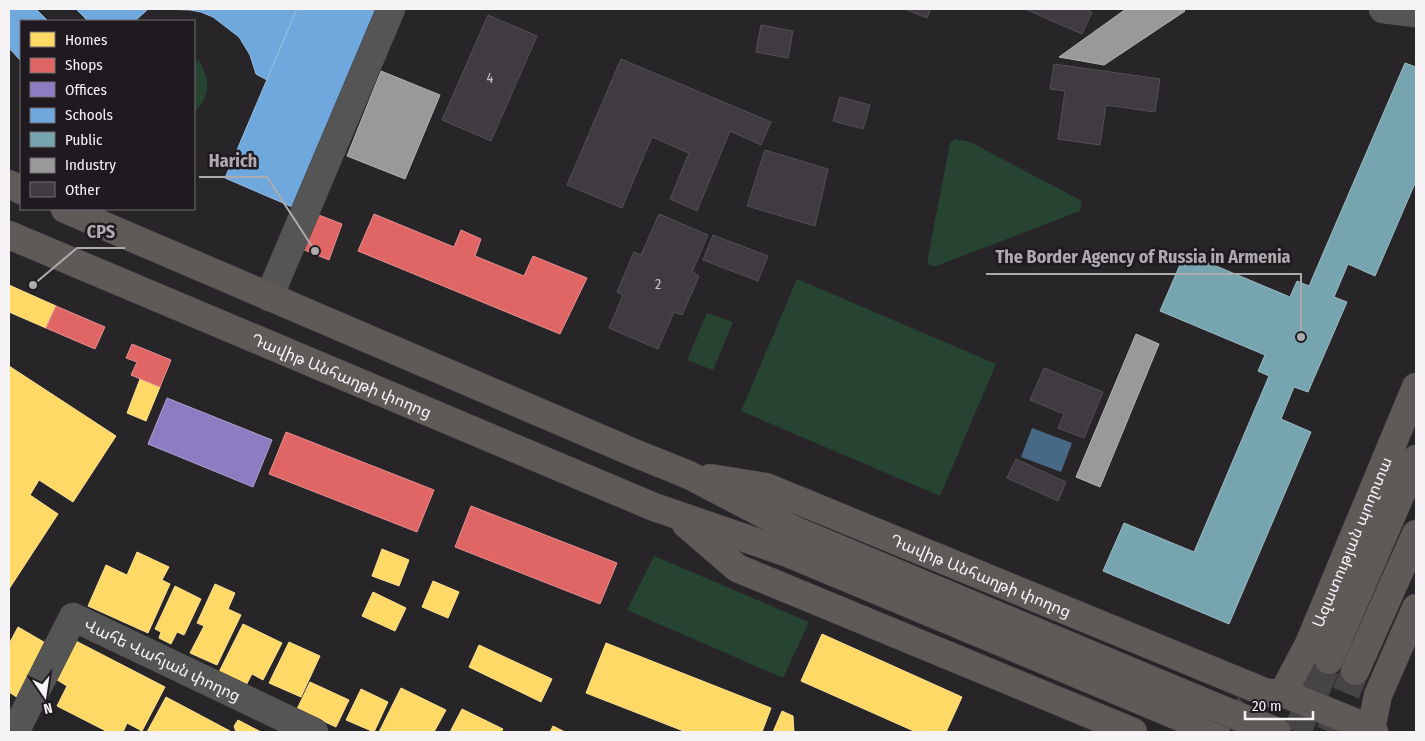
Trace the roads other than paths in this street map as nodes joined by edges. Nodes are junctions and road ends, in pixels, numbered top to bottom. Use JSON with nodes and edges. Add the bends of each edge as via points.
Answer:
{"nodes":[{"id":1,"x":391,"y":9,"type":"edge"},
{"id":2,"x":1383,"y":9,"type":"edge"},
{"id":3,"x":1416,"y":13,"type":"edge"},
{"id":4,"x":67,"y":210,"type":"edge"},
{"id":5,"x":9,"y":234,"type":"edge"},
{"id":6,"x":269,"y":296,"type":"junction"},
{"id":7,"x":1416,"y":387,"type":"edge"},
{"id":8,"x":1416,"y":459,"type":"edge"},
{"id":9,"x":689,"y":475,"type":"junction"},
{"id":10,"x":676,"y":515,"type":"junction"},
{"id":11,"x":1416,"y":534,"type":"edge"},
{"id":12,"x":1416,"y":608,"type":"edge"},
{"id":13,"x":1329,"y":660,"type":"tunnel mouth"},
{"id":14,"x":1355,"y":671,"type":"tunnel mouth"},
{"id":15,"x":1267,"y":696,"type":"junction"},
{"id":16,"x":1211,"y":722,"type":"edge"},
{"id":17,"x":1372,"y":731,"type":"edge"},
{"id":18,"x":15,"y":732,"type":"edge"},
{"id":19,"x":314,"y":732,"type":"edge"},
{"id":20,"x":1133,"y":732,"type":"edge"},
{"id":21,"x":1277,"y":732,"type":"edge"}],
"edges":[{"from":1,"to":6,"type":"street"},
{"from":2,"to":3,"type":"street"},
{"from":4,"to":6,"type":"main road","name":"Դավիթ Անհաղթի փողոց"},
{"from":5,"to":10,"type":"main road","name":"Դավիթ Անհաղթի փողոց"},
{"from":6,"to":9,"type":"main road","name":"Դավիթ Անհաղթի փողոց"},
{"from":7,"to":15,"type":"main road","name":"Ազատության պողոտա","via":[[1303,658]]},
{"from":8,"to":13,"type":"main road","name":"Ազատության պողոտա"},
{"from":9,"to":15,"type":"main road","name":"Դավիթ Անհաղթի փողոց","via":[[766,487]]},
{"from":9,"to":16,"type":"main road","name":"Դավիթ Անհաղթի փողոց","via":[[796,531]]},
{"from":10,"to":16,"type":"main road","name":"Դավիթ Անհաղթի փողոց","via":[[788,553]]},
{"from":10,"to":20,"type":"main road","name":"Դավիթ Անհաղթի փողոց","via":[[737,568]]},
{"from":11,"to":14,"type":"main road"},
{"from":12,"to":17,"type":"main road","via":[[1378,695]]},
{"from":15,"to":17,"type":"main road","name":"Դավիթ Անհաղթի փողոց"},
{"from":16,"to":21,"type":"main road","bridge":true},
{"from":18,"to":19,"type":"street","name":"Վահե Վահյան փողոց","via":[[73,617]]}]}
